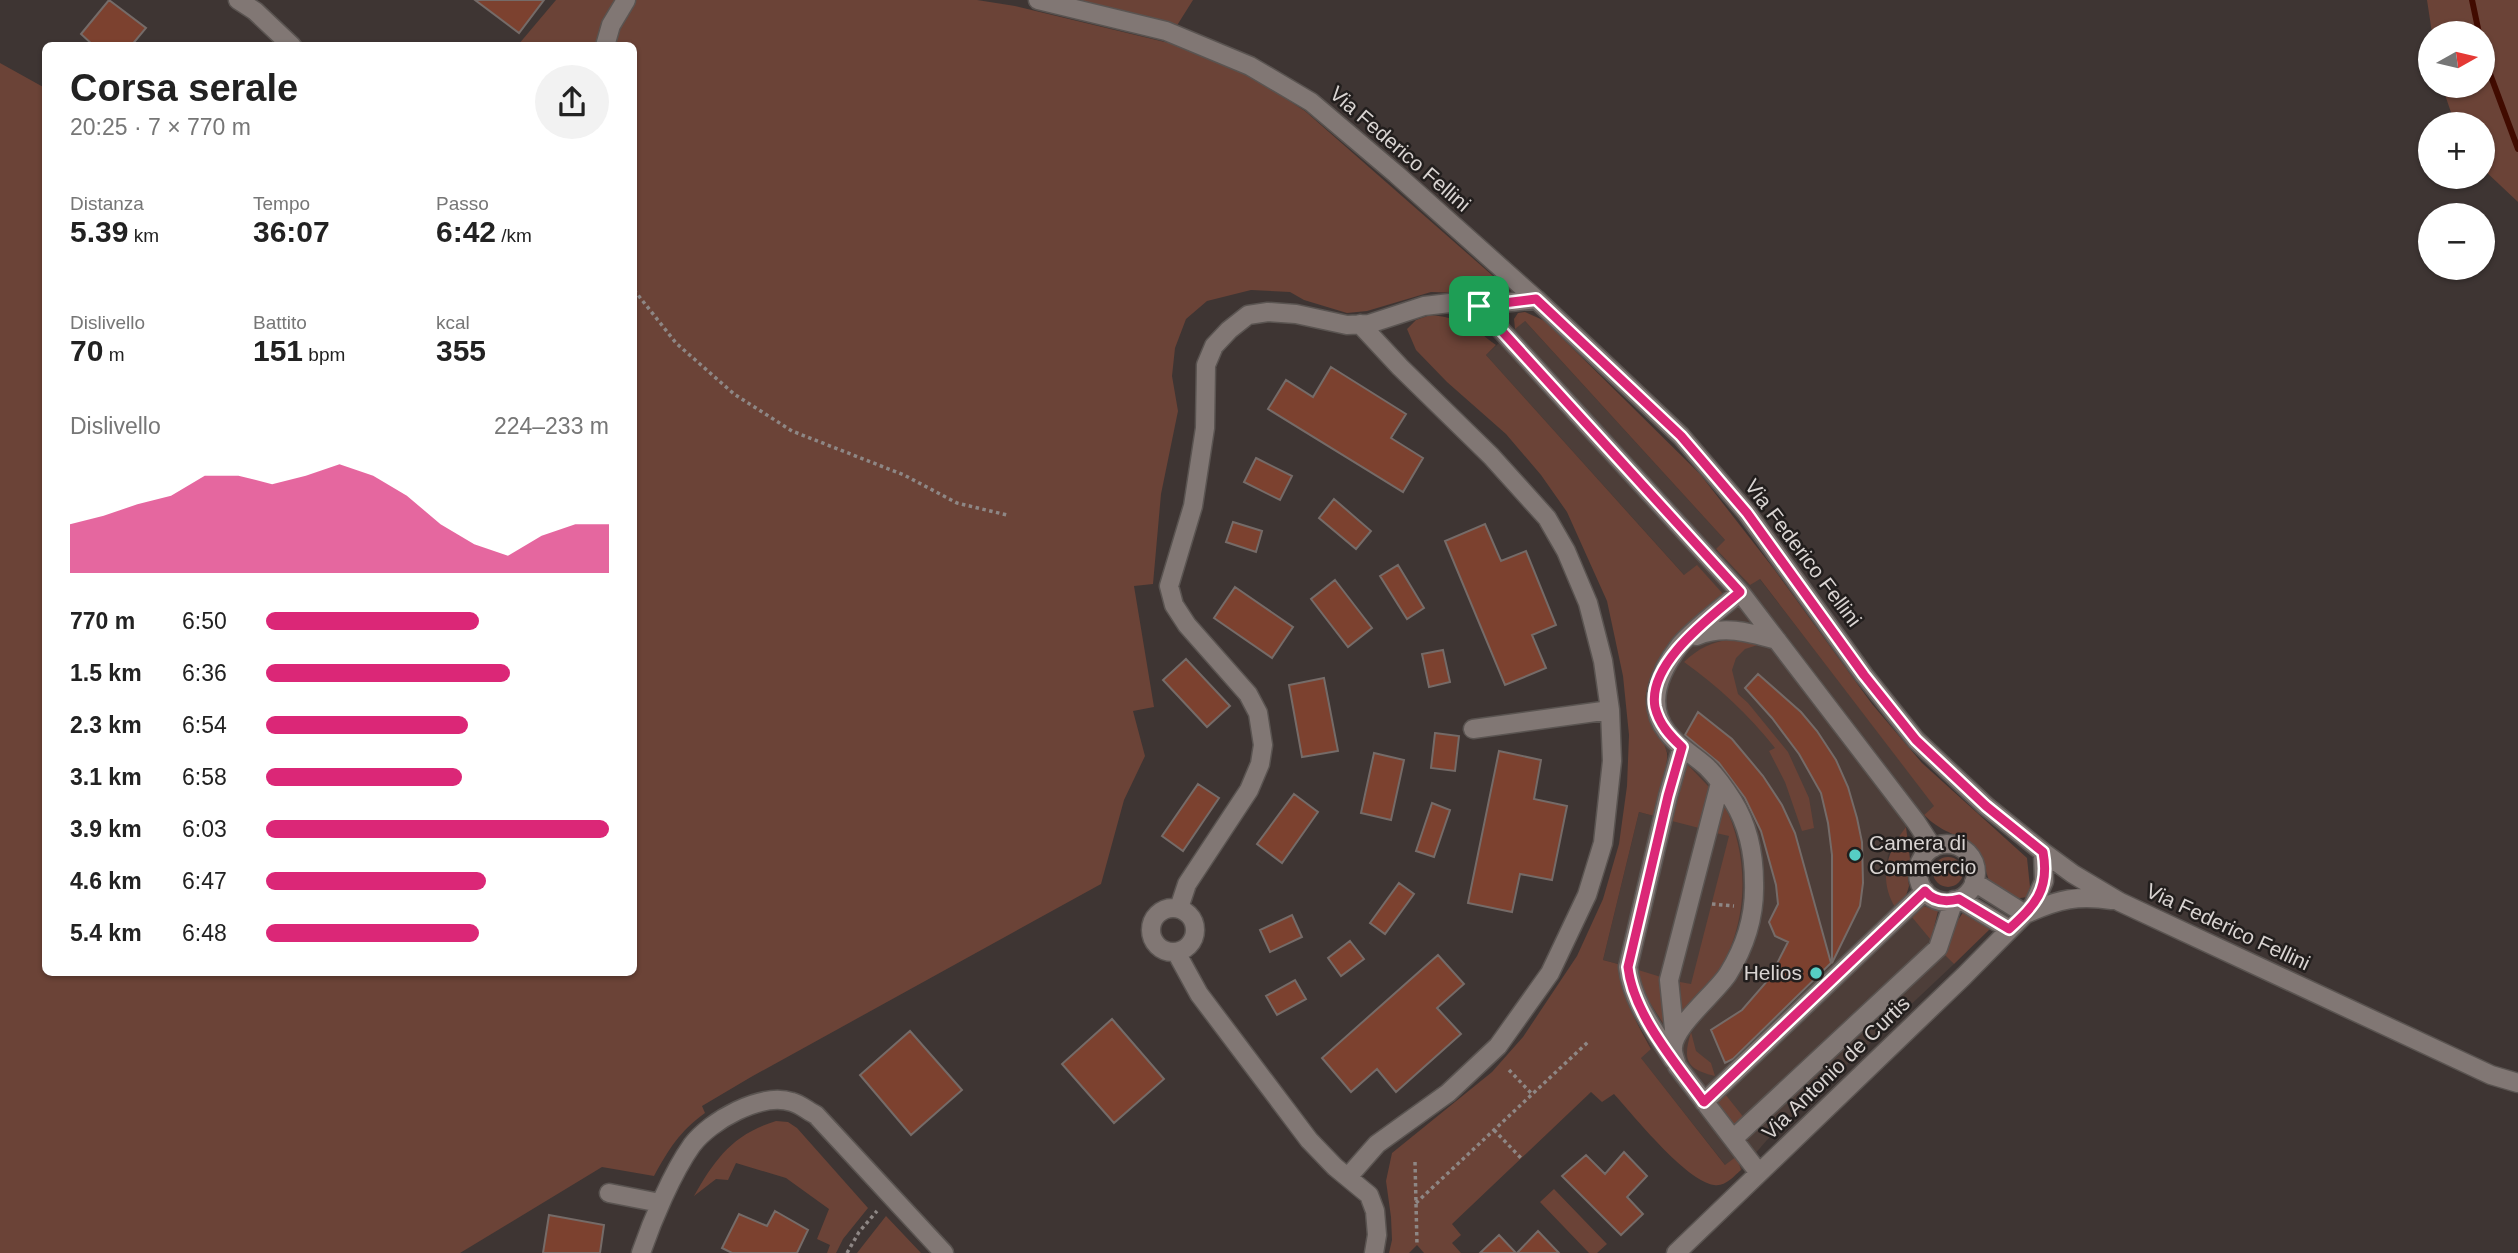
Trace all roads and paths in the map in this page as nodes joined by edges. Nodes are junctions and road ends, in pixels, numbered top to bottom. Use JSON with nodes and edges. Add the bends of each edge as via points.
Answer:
{"nodes":[{"id":1,"x":238,"y":0,"type":"edge"},
{"id":2,"x":626,"y":0,"type":"edge"},
{"id":3,"x":1038,"y":0,"type":"edge"},
{"id":4,"x":288,"y":42,"type":"edge"},
{"id":5,"x":606,"y":42,"type":"edge"},
{"id":6,"x":637,"y":294,"type":"edge"},
{"id":7,"x":1536,"y":299,"type":"junction"},
{"id":8,"x":1479,"y":306,"type":"junction"},
{"id":9,"x":1360,"y":324,"type":"junction"},
{"id":10,"x":1007,"y":515,"type":"dead end"},
{"id":11,"x":1740,"y":592,"type":"junction"},
{"id":12,"x":1686,"y":640,"type":"junction"},
{"id":13,"x":1777,"y":640,"type":"junction"},
{"id":14,"x":1610,"y":710,"type":"junction"},
{"id":15,"x":1473,"y":729,"type":"dead end"},
{"id":16,"x":1682,"y":747,"type":"junction"},
{"id":17,"x":1720,"y":783,"type":"junction"},
{"id":18,"x":1933,"y":848,"type":"junction"},
{"id":19,"x":2043,"y":852,"type":"junction"},
{"id":20,"x":1974,"y":882,"type":"junction"},
{"id":21,"x":1925,"y":891,"type":"junction"},
{"id":22,"x":1956,"y":900,"type":"junction"},
{"id":23,"x":2120,"y":902,"type":"junction"},
{"id":24,"x":1178,"y":908,"type":"junction"},
{"id":25,"x":2025,"y":914,"type":"junction"},
{"id":26,"x":2009,"y":929,"type":"junction"},
{"id":27,"x":1175,"y":952,"type":"junction"},
{"id":28,"x":1675,"y":1039,"type":"junction"},
{"id":29,"x":1588,"y":1042,"type":"dead end"},
{"id":30,"x":1677,"y":1066,"type":"junction"},
{"id":31,"x":1509,"y":1070,"type":"dead end"},
{"id":32,"x":2518,"y":1083,"type":"edge"},
{"id":33,"x":1532,"y":1094,"type":"junction"},
{"id":34,"x":1704,"y":1102,"type":"junction"},
{"id":35,"x":1494,"y":1130,"type":"junction"},
{"id":36,"x":1733,"y":1139,"type":"junction"},
{"id":37,"x":1521,"y":1158,"type":"dead end"},
{"id":38,"x":1415,"y":1162,"type":"dead end"},
{"id":39,"x":1759,"y":1173,"type":"junction"},
{"id":40,"x":1348,"y":1177,"type":"junction"},
{"id":41,"x":609,"y":1193,"type":"dead end"},
{"id":42,"x":660,"y":1203,"type":"junction"},
{"id":43,"x":1416,"y":1203,"type":"junction"},
{"id":44,"x":877,"y":1212,"type":"dead end"},
{"id":45,"x":1417,"y":1245,"type":"dead end"},
{"id":46,"x":641,"y":1253,"type":"edge"},
{"id":47,"x":847,"y":1253,"type":"edge"},
{"id":48,"x":944,"y":1253,"type":"edge"},
{"id":49,"x":1374,"y":1253,"type":"edge"},
{"id":50,"x":1676,"y":1253,"type":"edge"}],
"edges":[{"from":1,"to":4,"type":"street"},
{"from":2,"to":5,"type":"street"},
{"from":3,"to":7,"type":"street","name":"Via Federico Fellini","via":[[1166,31],[1250,66],[1311,102]]},
{"from":6,"to":10,"type":"path","via":[[676,343],[734,394],[792,431],[904,475],[957,503]]},
{"from":7,"to":8,"type":"street"},
{"from":7,"to":19,"type":"street","name":"Via Federico Fellini","via":[[1681,436],[1747,513],[1916,740]]},
{"from":8,"to":9,"type":"street","via":[[1424,306]]},
{"from":8,"to":11,"type":"street"},
{"from":9,"to":14,"type":"street","via":[[1547,518],[1588,603]]},
{"from":9,"to":24,"type":"street","via":[[1296,314],[1248,315],[1214,346],[1206,365],[1205,428],[1193,506],[1169,586],[1187,625],[1248,694],[1258,713],[1263,744],[1249,790],[1187,884]]},
{"from":11,"to":12,"type":"street"},
{"from":11,"to":13,"type":"street"},
{"from":12,"to":13,"type":"street","via":[[1723,629]]},
{"from":12,"to":16,"type":"street","via":[[1668,663],[1655,698],[1667,733]]},
{"from":13,"to":18,"type":"street"},
{"from":14,"to":15,"type":"street"},
{"from":14,"to":40,"type":"street","via":[[1612,761],[1603,844],[1587,895],[1550,973],[1498,1046],[1448,1093],[1377,1144]]},
{"from":16,"to":17,"type":"street"},
{"from":16,"to":30,"type":"street","via":[[1628,967],[1636,998]]},
{"from":17,"to":28,"type":"street","via":[[1669,980]]},
{"from":17,"to":28,"type":"street","via":[[1734,802],[1749,841],[1753,907],[1747,936],[1727,977]]},
{"from":18,"to":20,"type":"street","via":[[1952,844],[1962,848],[1975,866]]},
{"from":18,"to":21,"type":"street","via":[[1920,862],[1918,874]]},
{"from":19,"to":23,"type":"street","name":"Via Federico Fellini"},
{"from":19,"to":25,"type":"street","via":[[2045,881]]},
{"from":20,"to":22,"type":"street"},
{"from":20,"to":25,"type":"street"},
{"from":21,"to":22,"type":"street","via":[[1936,900]]},
{"from":21,"to":34,"type":"street"},
{"from":22,"to":26,"type":"street"},
{"from":22,"to":36,"type":"street","via":[[1938,948]]},
{"from":23,"to":25,"type":"street","via":[[2074,897]]},
{"from":23,"to":32,"type":"street","name":"Via Federico Fellini"},
{"from":24,"to":27,"type":"street","via":[[1194,921],[1195,934],[1188,946]]},
{"from":24,"to":27,"type":"street","via":[[1159,912],[1150,930],[1158,947]]},
{"from":25,"to":26,"type":"street","name":"Via Antonio de Curtis"},
{"from":26,"to":39,"type":"street","name":"Via Antonio de Curtis"},
{"from":27,"to":40,"type":"street","via":[[1199,994],[1309,1140]]},
{"from":28,"to":30,"type":"street","via":[[1672,1049]]},
{"from":29,"to":33,"type":"path"},
{"from":30,"to":34,"type":"street"},
{"from":31,"to":33,"type":"path"},
{"from":33,"to":35,"type":"path"},
{"from":34,"to":36,"type":"street"},
{"from":35,"to":37,"type":"path"},
{"from":35,"to":43,"type":"path"},
{"from":36,"to":39,"type":"street"},
{"from":38,"to":43,"type":"path"},
{"from":39,"to":50,"type":"street","name":"Via Antonio de Curtis"},
{"from":40,"to":49,"type":"street","via":[[1369,1195],[1375,1211]]},
{"from":41,"to":42,"type":"street"},
{"from":42,"to":46,"type":"street"},
{"from":42,"to":48,"type":"street","via":[[693,1144],[719,1122],[767,1100],[791,1101],[816,1115]]},
{"from":43,"to":45,"type":"path"},
{"from":44,"to":47,"type":"path"}]}
